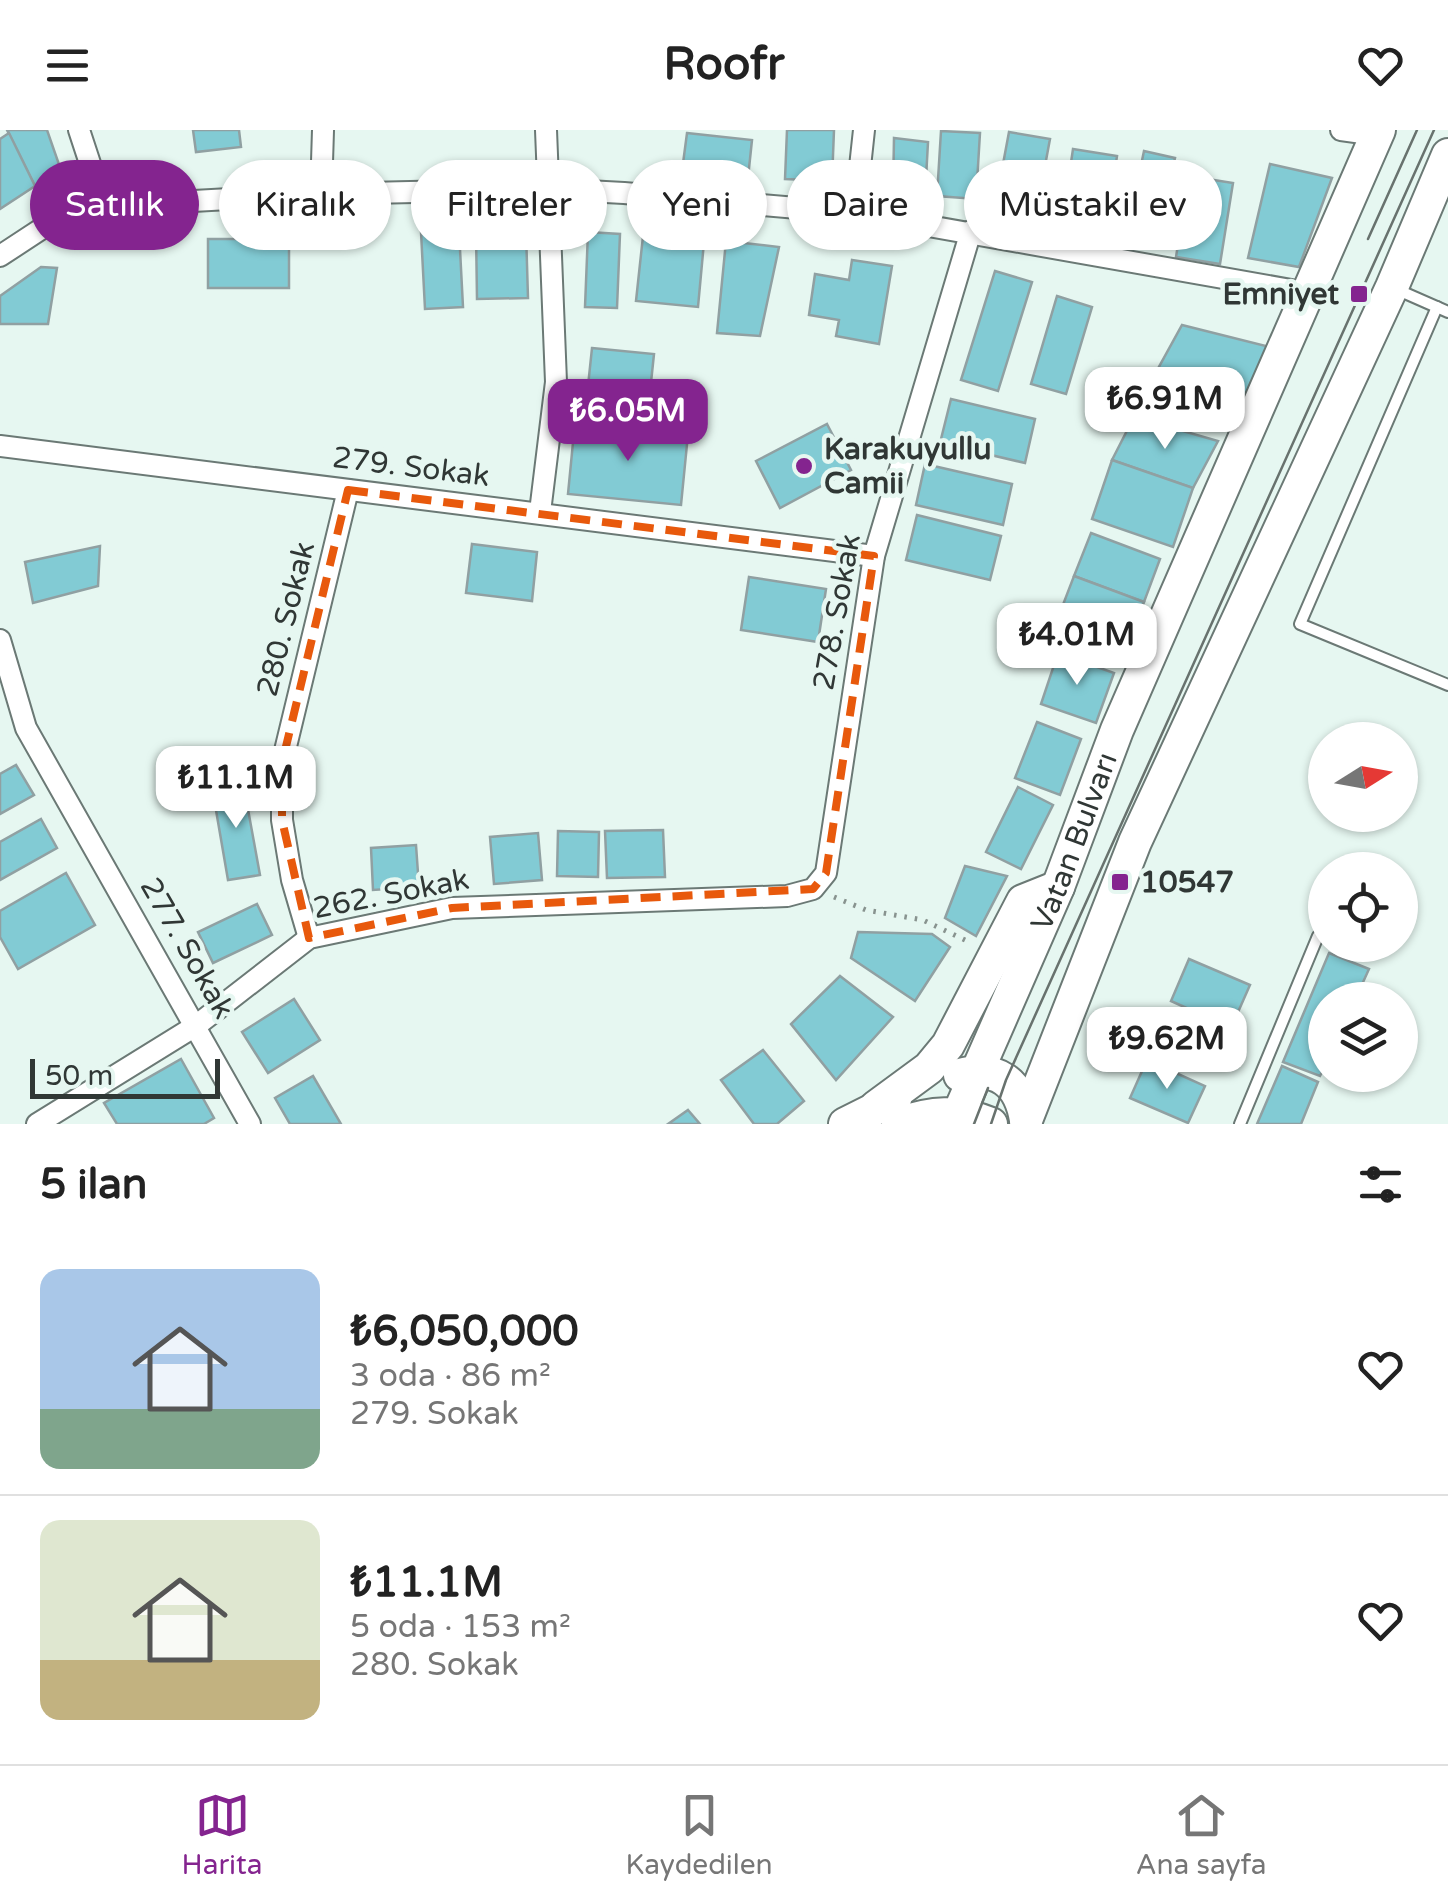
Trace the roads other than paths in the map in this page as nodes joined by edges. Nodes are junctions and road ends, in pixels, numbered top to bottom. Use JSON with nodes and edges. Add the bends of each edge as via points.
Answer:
{"nodes":[{"id":1,"x":80,"y":130,"type":"edge"},
{"id":2,"x":323,"y":130,"type":"edge"},
{"id":3,"x":546,"y":130,"type":"edge"},
{"id":4,"x":864,"y":130,"type":"edge"},
{"id":5,"x":1341,"y":130,"type":"edge"},
{"id":6,"x":1378,"y":132,"type":"edge"},
{"id":7,"x":1448,"y":155,"type":"edge"},
{"id":8,"x":89,"y":160,"type":"edge"},
{"id":9,"x":322,"y":160,"type":"edge"},
{"id":10,"x":548,"y":160,"type":"edge"},
{"id":11,"x":861,"y":160,"type":"edge"},
{"id":12,"x":607,"y":193,"type":"edge"},
{"id":13,"x":787,"y":207,"type":"edge"},
{"id":14,"x":30,"y":236,"type":"edge"},
{"id":15,"x":552,"y":250,"type":"edge"},
{"id":16,"x":964,"y":250,"type":"edge"},
{"id":17,"x":1074,"y":250,"type":"edge"},
{"id":18,"x":0,"y":256,"type":"edge"},
{"id":19,"x":1392,"y":288,"type":"junction"},
{"id":20,"x":1308,"y":293,"type":"junction"},
{"id":21,"x":1443,"y":309,"type":"edge"},
{"id":22,"x":0,"y":446,"type":"edge"},
{"id":23,"x":348,"y":490,"type":"junction"},
{"id":24,"x":540,"y":512,"type":"junction"},
{"id":25,"x":874,"y":556,"type":"junction"},
{"id":26,"x":0,"y":640,"type":"edge"},
{"id":27,"x":1448,"y":686,"type":"edge"},
{"id":28,"x":1058,"y":887,"type":"junction"},
{"id":29,"x":813,"y":889,"type":"joint"},
{"id":30,"x":309,"y":938,"type":"junction"},
{"id":31,"x":1308,"y":960,"type":"edge"},
{"id":32,"x":198,"y":1025,"type":"junction"},
{"id":33,"x":979,"y":1070,"type":"junction"},
{"id":34,"x":959,"y":1113,"type":"junction"},
{"id":35,"x":888,"y":1115,"type":"edge"},
{"id":36,"x":1026,"y":1120,"type":"junction"},
{"id":37,"x":37,"y":1124,"type":"edge"},
{"id":38,"x":250,"y":1124,"type":"edge"},
{"id":39,"x":845,"y":1124,"type":"edge"},
{"id":40,"x":991,"y":1124,"type":"edge"},
{"id":41,"x":1240,"y":1124,"type":"edge"}],
"edges":[{"from":1,"to":8,"type":"street"},
{"from":2,"to":9,"type":"street"},
{"from":3,"to":10,"type":"street"},
{"from":4,"to":11,"type":"street"},
{"from":5,"to":6,"type":"street"},
{"from":6,"to":20,"type":"main road","name":"Vatan Bulvarı"},
{"from":7,"to":19,"type":"main road"},
{"from":12,"to":13,"type":"street"},
{"from":14,"to":18,"type":"street"},
{"from":15,"to":24,"type":"street","via":[[556,382]]},
{"from":16,"to":25,"type":"street","name":"278. Sokak"},
{"from":17,"to":20,"type":"street"},
{"from":19,"to":21,"type":"lane"},
{"from":19,"to":36,"type":"main road","via":[[1135,842]]},
{"from":20,"to":28,"type":"main road","name":"Vatan Bulvarı","via":[[1117,730]]},
{"from":21,"to":27,"type":"lane","via":[[1300,624]]},
{"from":22,"to":23,"type":"street","name":"279. Sokak"},
{"from":23,"to":24,"type":"street","name":"279. Sokak"},
{"from":23,"to":30,"type":"street","name":"280. Sokak","via":[[282,763],[282,820]]},
{"from":24,"to":25,"type":"street","name":"279. Sokak"},
{"from":25,"to":29,"type":"street","name":"278. Sokak","via":[[826,873]]},
{"from":26,"to":32,"type":"street","name":"277. Sokak","via":[[26,728]]},
{"from":28,"to":33,"type":"main road","name":"Vatan Bulvarı"},
{"from":28,"to":35,"type":"main road","via":[[1023,901],[939,1057]]},
{"from":29,"to":30,"type":"street","name":"262. Sokak","via":[[787,896],[452,908]]},
{"from":30,"to":32,"type":"street","name":"262. Sokak"},
{"from":31,"to":41,"type":"lane"},
{"from":32,"to":37,"type":"street","name":"262. Sokak"},
{"from":32,"to":38,"type":"street","name":"277. Sokak"},
{"from":33,"to":34,"type":"main road","name":"Vatan Bulvarı"},
{"from":33,"to":35,"type":"main road","via":[[930,1083]]},
{"from":33,"to":36,"type":"main road","via":[[1022,1095]]},
{"from":34,"to":35,"type":"main road"},
{"from":34,"to":40,"type":"main road"},
{"from":35,"to":39,"type":"main road"},
{"from":36,"to":40,"type":"main road"}]}
